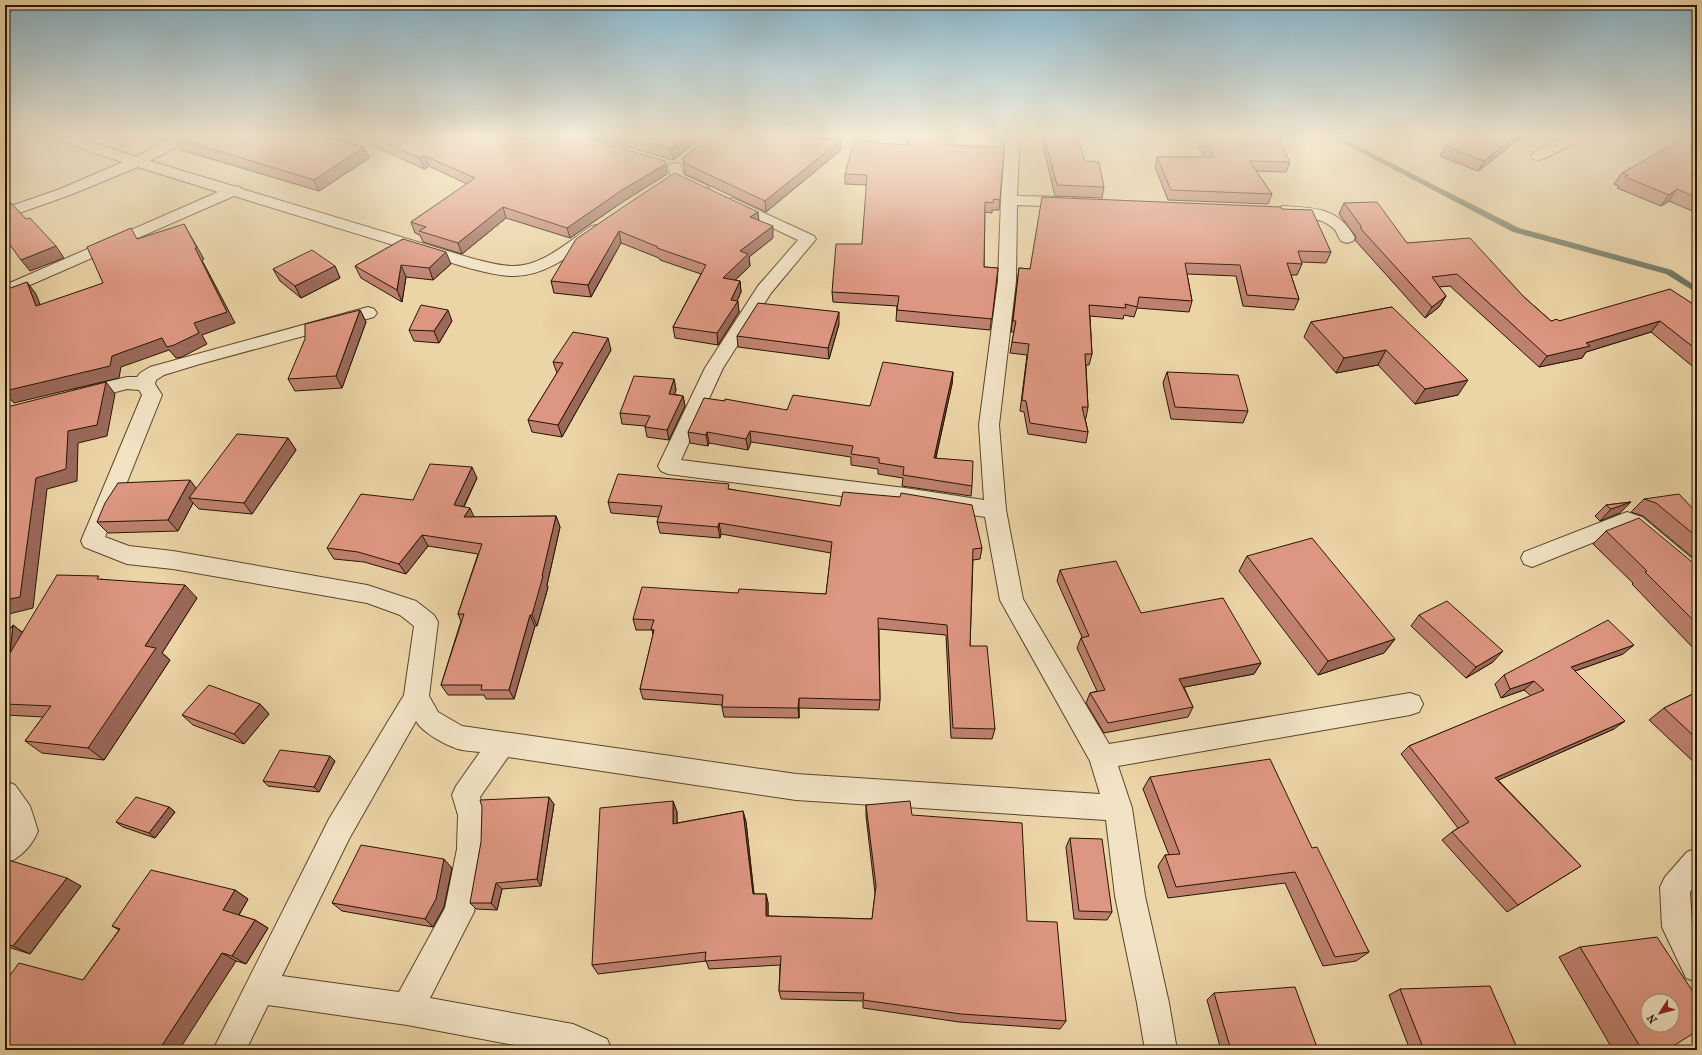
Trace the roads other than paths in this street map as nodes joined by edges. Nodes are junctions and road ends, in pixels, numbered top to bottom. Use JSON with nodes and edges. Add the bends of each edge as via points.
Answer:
{"nodes":[{"id":1,"x":85,"y":183,"type":"edge"},
{"id":2,"x":211,"y":183,"type":"edge"},
{"id":3,"x":699,"y":183,"type":"edge"},
{"id":4,"x":1010,"y":183,"type":"edge"},
{"id":5,"x":235,"y":190,"type":"junction"},
{"id":6,"x":1009,"y":200,"type":"junction"},
{"id":7,"x":1088,"y":203,"type":"edge"},
{"id":8,"x":1269,"y":211,"type":"edge"},
{"id":9,"x":5,"y":213,"type":"edge"},
{"id":10,"x":608,"y":222,"type":"edge"},
{"id":11,"x":1348,"y":238,"type":"dead end"},
{"id":12,"x":5,"y":292,"type":"edge"},
{"id":13,"x":368,"y":313,"type":"dead end"},
{"id":14,"x":145,"y":384,"type":"junction"},
{"id":15,"x":66,"y":398,"type":"edge"},
{"id":16,"x":995,"y":510,"type":"junction"},
{"id":17,"x":1532,"y":558,"type":"dead end"},
{"id":18,"x":1697,"y":576,"type":"edge"},
{"id":19,"x":416,"y":697,"type":"junction"},
{"id":20,"x":1410,"y":704,"type":"dead end"},
{"id":21,"x":502,"y":744,"type":"junction"},
{"id":22,"x":1102,"y":757,"type":"junction"},
{"id":23,"x":5,"y":794,"type":"edge"},
{"id":24,"x":1118,"y":808,"type":"junction"},
{"id":25,"x":5,"y":850,"type":"edge"},
{"id":26,"x":1697,"y":862,"type":"edge"},
{"id":27,"x":1697,"y":967,"type":"edge"},
{"id":28,"x":260,"y":988,"type":"junction"},
{"id":29,"x":407,"y":1009,"type":"junction"},
{"id":30,"x":229,"y":1050,"type":"edge"},
{"id":31,"x":596,"y":1050,"type":"edge"},
{"id":32,"x":1161,"y":1050,"type":"edge"}],
"edges":[{"from":1,"to":9,"type":"street"},
{"from":2,"to":5,"type":"street"},
{"from":3,"to":16,"type":"street","via":[[808,239],[764,290],[714,368],[668,466]]},
{"from":4,"to":6,"type":"street"},
{"from":5,"to":10,"type":"street","via":[[471,263],[503,270],[529,269],[551,261]]},
{"from":5,"to":12,"type":"street"},
{"from":6,"to":7,"type":"street"},
{"from":6,"to":16,"type":"street","via":[[1007,280],[989,425]]},
{"from":8,"to":11,"type":"street","via":[[1307,212],[1325,217],[1339,225]]},
{"from":13,"to":14,"type":"street","via":[[157,371],[148,377]]},
{"from":14,"to":15,"type":"street","via":[[127,383]]},
{"from":14,"to":19,"type":"street","via":[[152,395],[92,541],[127,555],[173,560],[367,594],[408,608],[426,622]]},
{"from":16,"to":22,"type":"street","via":[[1012,600]]},
{"from":17,"to":18,"type":"street","via":[[1627,520],[1634,523]]},
{"from":19,"to":21,"type":"street","via":[[429,720],[458,737]]},
{"from":19,"to":28,"type":"street","via":[[339,829]]},
{"from":20,"to":22,"type":"street"},
{"from":21,"to":24,"type":"street","via":[[796,787]]},
{"from":21,"to":29,"type":"street","via":[[466,795],[472,815],[471,849],[459,912]]},
{"from":22,"to":24,"type":"street"},
{"from":23,"to":25,"type":"street","via":[[20,815],[24,831]]},
{"from":24,"to":32,"type":"street","via":[[1130,896]]},
{"from":26,"to":27,"type":"street","via":[[1675,887],[1677,927]]},
{"from":28,"to":29,"type":"street"},
{"from":28,"to":30,"type":"street"},
{"from":29,"to":31,"type":"street","via":[[573,1040]]}]}
